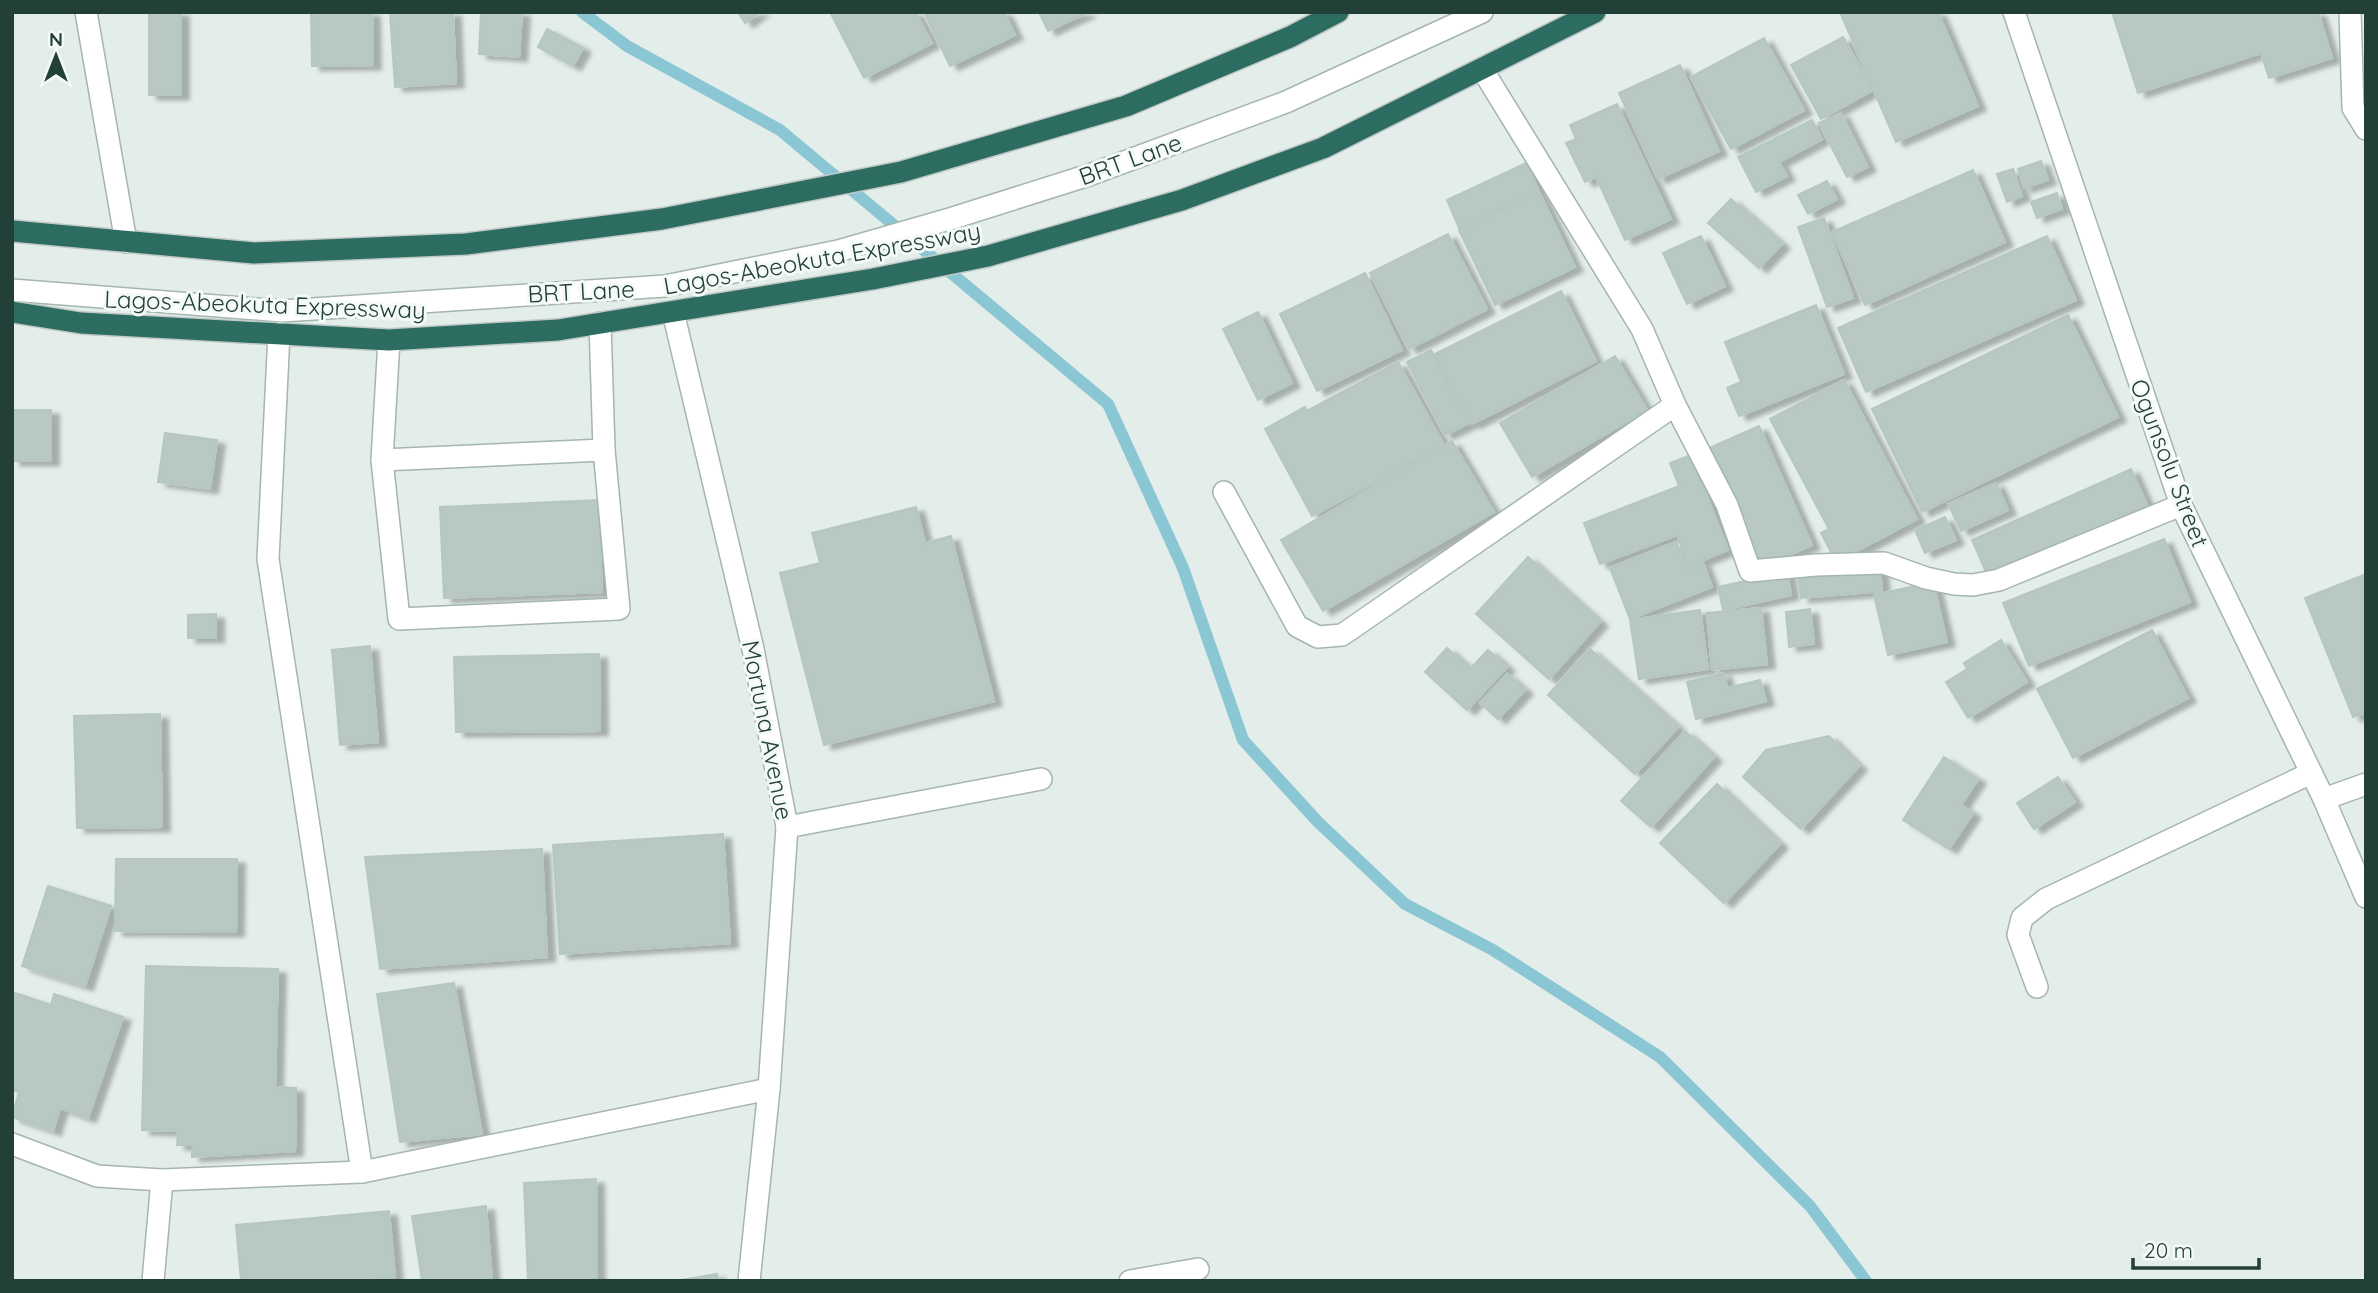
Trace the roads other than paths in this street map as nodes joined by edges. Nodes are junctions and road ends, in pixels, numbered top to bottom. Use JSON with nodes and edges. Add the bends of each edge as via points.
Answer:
{"nodes":[{"id":1,"x":86,"y":12,"type":"edge"},
{"id":2,"x":1338,"y":12,"type":"edge"},
{"id":3,"x":1482,"y":12,"type":"edge"},
{"id":4,"x":1595,"y":12,"type":"edge"},
{"id":5,"x":2014,"y":12,"type":"edge"},
{"id":6,"x":2350,"y":12,"type":"edge"},
{"id":7,"x":1482,"y":69,"type":"junction"},
{"id":8,"x":2366,"y":129,"type":"edge"},
{"id":9,"x":12,"y":231,"type":"edge"},
{"id":10,"x":126,"y":242,"type":"junction"},
{"id":11,"x":12,"y":290,"type":"edge"},
{"id":12,"x":12,"y":312,"type":"edge"},
{"id":13,"x":673,"y":312,"type":"junction"},
{"id":14,"x":600,"y":323,"type":"junction"},
{"id":15,"x":279,"y":333,"type":"junction"},
{"id":16,"x":388,"y":340,"type":"junction"},
{"id":17,"x":1675,"y":405,"type":"junction"},
{"id":18,"x":604,"y":450,"type":"junction"},
{"id":19,"x":382,"y":460,"type":"junction"},
{"id":20,"x":1224,"y":492,"type":"dead end"},
{"id":21,"x":2181,"y":505,"type":"junction"},
{"id":22,"x":2311,"y":773,"type":"junction"},
{"id":23,"x":1041,"y":779,"type":"dead end"},
{"id":24,"x":2366,"y":784,"type":"edge"},
{"id":25,"x":2324,"y":799,"type":"junction"},
{"id":26,"x":787,"y":827,"type":"junction"},
{"id":27,"x":2366,"y":897,"type":"edge"},
{"id":28,"x":2037,"y":987,"type":"dead end"},
{"id":29,"x":768,"y":1089,"type":"junction"},
{"id":30,"x":12,"y":1144,"type":"edge"},
{"id":31,"x":362,"y":1172,"type":"junction"},
{"id":32,"x":162,"y":1180,"type":"junction"},
{"id":33,"x":1198,"y":1269,"type":"dead end"},
{"id":34,"x":153,"y":1281,"type":"edge"},
{"id":35,"x":749,"y":1281,"type":"edge"},
{"id":36,"x":1130,"y":1281,"type":"edge"}],
"edges":[{"from":1,"to":10,"type":"street"},
{"from":2,"to":10,"type":"highway","name":"Lagos-Abeokuta Expressway","via":[[1126,106],[901,172],[662,219],[466,244],[254,253]]},
{"from":3,"to":11,"type":"street","name":"BRT Lane","via":[[1286,102],[1089,175],[838,251],[665,286],[282,311]]},
{"from":4,"to":7,"type":"highway","name":"Lagos-Abeokuta Expressway"},
{"from":5,"to":21,"type":"street","name":"Ogunsolu Street"},
{"from":6,"to":8,"type":"street","via":[[2353,108]]},
{"from":7,"to":13,"type":"highway","name":"Lagos-Abeokuta Expressway","via":[[1323,148],[1182,200],[988,256]]},
{"from":7,"to":17,"type":"street","via":[[1642,329]]},
{"from":9,"to":10,"type":"highway","name":"Lagos-Abeokuta Expressway"},
{"from":12,"to":15,"type":"highway","name":"Lagos-Abeokuta Expressway","via":[[81,323]]},
{"from":13,"to":14,"type":"highway","name":"Lagos-Abeokuta Expressway"},
{"from":13,"to":26,"type":"street","name":"Mortuna Avenue","via":[[753,649]]},
{"from":14,"to":16,"type":"highway","name":"Lagos-Abeokuta Expressway","via":[[558,330]]},
{"from":14,"to":18,"type":"street"},
{"from":15,"to":16,"type":"highway","name":"Lagos-Abeokuta Expressway"},
{"from":15,"to":31,"type":"street","via":[[268,559]]},
{"from":16,"to":19,"type":"street"},
{"from":17,"to":20,"type":"street","via":[[1342,635],[1318,637],[1297,626]]},
{"from":17,"to":21,"type":"street","via":[[1727,505],[1750,571],[1884,563],[1927,578],[1973,585],[1998,580]]},
{"from":18,"to":19,"type":"street"},
{"from":18,"to":19,"type":"street","via":[[619,609],[399,620]]},
{"from":21,"to":22,"type":"street","name":"Ogunsolu Street"},
{"from":22,"to":25,"type":"street","name":"Ogunsolu Street"},
{"from":22,"to":28,"type":"street","via":[[2046,899],[2022,918],[2018,935]]},
{"from":23,"to":26,"type":"street"},
{"from":24,"to":25,"type":"street"},
{"from":25,"to":27,"type":"street","name":"Ogunsolu Street"},
{"from":26,"to":29,"type":"street","name":"Mortuna Avenue"},
{"from":29,"to":31,"type":"street"},
{"from":29,"to":35,"type":"street","name":"Mortuna Avenue"},
{"from":30,"to":32,"type":"street","via":[[97,1176]]},
{"from":31,"to":32,"type":"street"},
{"from":32,"to":34,"type":"street"},
{"from":33,"to":36,"type":"street"}]}
